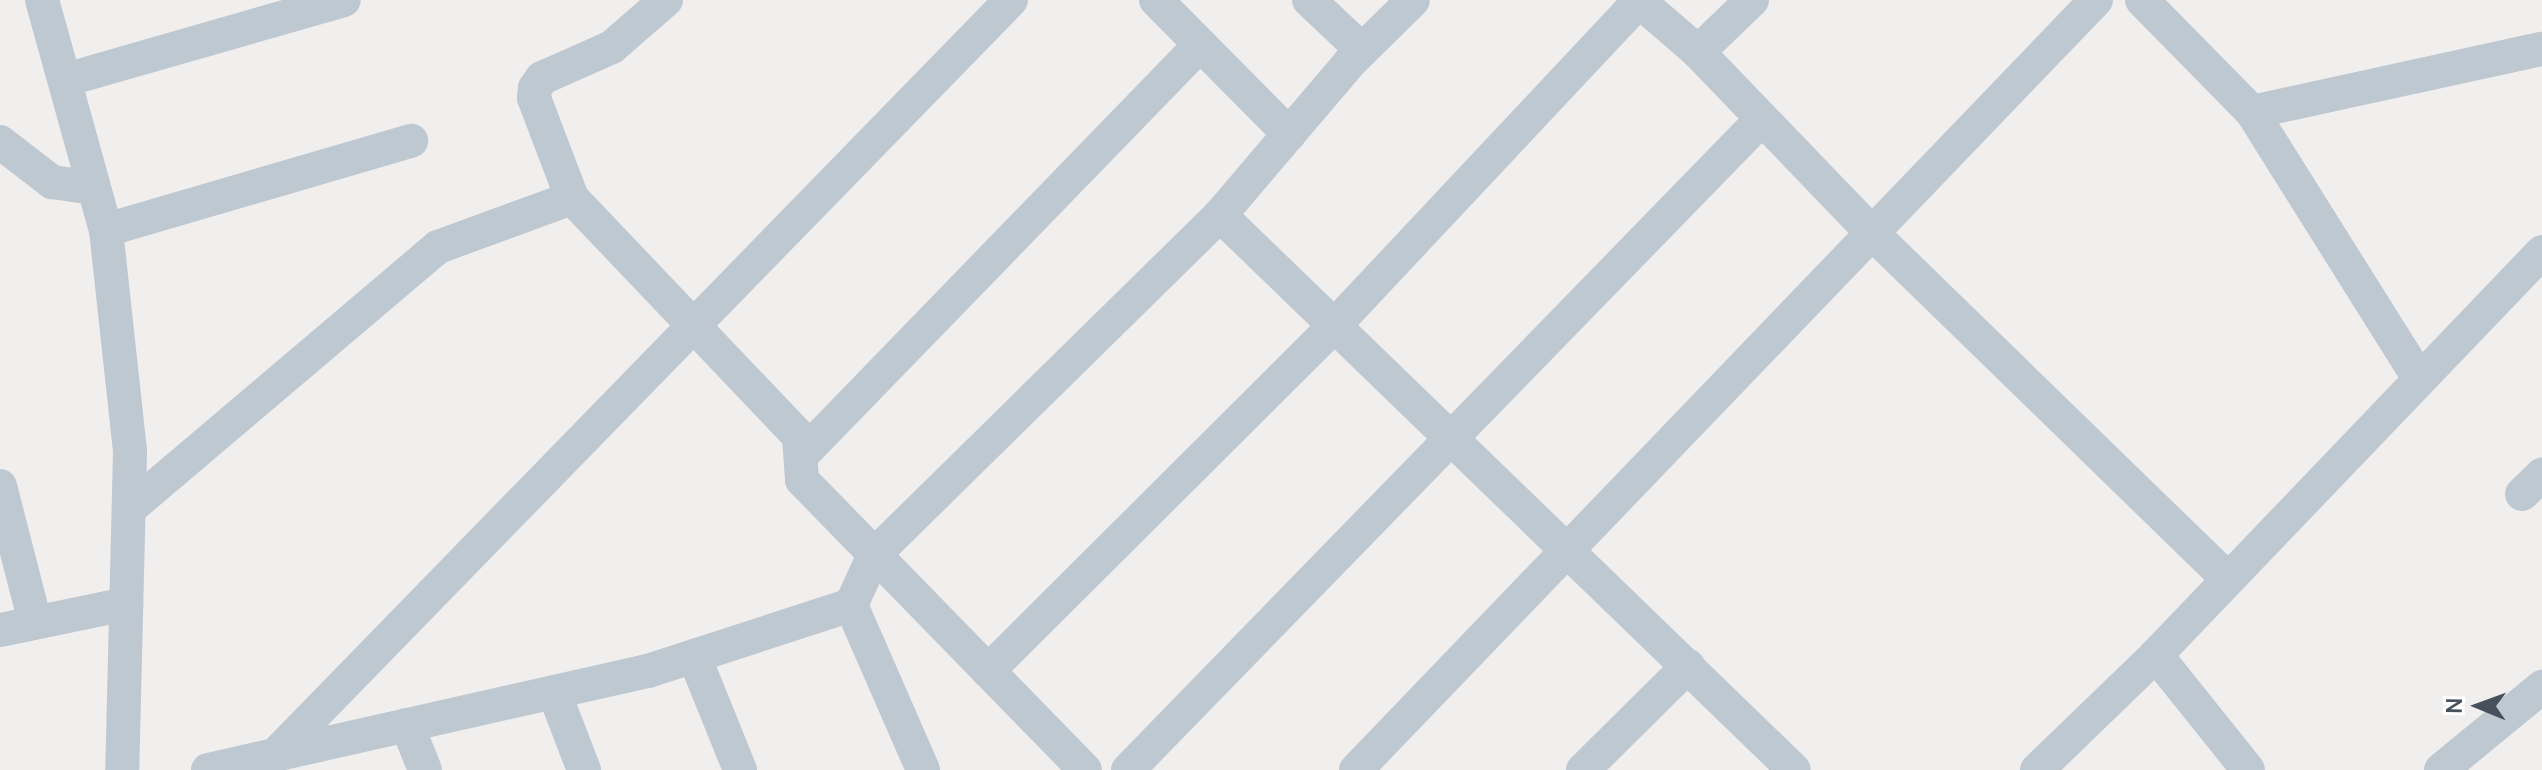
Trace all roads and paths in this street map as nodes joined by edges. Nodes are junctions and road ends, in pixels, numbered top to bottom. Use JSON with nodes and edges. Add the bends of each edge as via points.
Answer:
{"nodes":[{"id":1,"x":42,"y":0,"type":"edge"},
{"id":2,"x":344,"y":0,"type":"edge"},
{"id":3,"x":666,"y":0,"type":"edge"},
{"id":4,"x":1011,"y":0,"type":"edge"},
{"id":5,"x":1156,"y":0,"type":"edge"},
{"id":6,"x":1309,"y":0,"type":"edge"},
{"id":7,"x":1413,"y":0,"type":"edge"},
{"id":8,"x":1752,"y":0,"type":"edge"},
{"id":9,"x":2096,"y":0,"type":"edge"},
{"id":10,"x":2142,"y":0,"type":"edge"},
{"id":11,"x":1200,"y":45,"type":"junction"},
{"id":12,"x":2542,"y":49,"type":"edge"},
{"id":13,"x":1362,"y":50,"type":"junction"},
{"id":14,"x":1698,"y":52,"type":"junction"},
{"id":15,"x":65,"y":80,"type":"junction"},
{"id":16,"x":2252,"y":112,"type":"junction"},
{"id":17,"x":1760,"y":121,"type":"junction"},
{"id":18,"x":1289,"y":134,"type":"junction"},
{"id":19,"x":411,"y":141,"type":"dead end"},
{"id":20,"x":0,"y":142,"type":"edge"},
{"id":21,"x":94,"y":188,"type":"junction"},
{"id":22,"x":572,"y":198,"type":"junction"},
{"id":23,"x":1220,"y":215,"type":"junction"},
{"id":24,"x":106,"y":230,"type":"junction"},
{"id":25,"x":1872,"y":233,"type":"junction"},
{"id":26,"x":2542,"y":252,"type":"edge"},
{"id":27,"x":697,"y":323,"type":"junction"},
{"id":28,"x":1335,"y":325,"type":"junction"},
{"id":29,"x":2418,"y":377,"type":"junction"},
{"id":30,"x":1451,"y":436,"type":"junction"},
{"id":31,"x":804,"y":453,"type":"junction"},
{"id":32,"x":0,"y":486,"type":"edge"},
{"id":33,"x":129,"y":509,"type":"junction"},
{"id":34,"x":1570,"y":550,"type":"junction"},
{"id":35,"x":874,"y":555,"type":"junction"},
{"id":36,"x":2228,"y":579,"type":"junction"},
{"id":37,"x":126,"y":604,"type":"junction"},
{"id":38,"x":851,"y":605,"type":"junction"},
{"id":39,"x":35,"y":622,"type":"junction"},
{"id":40,"x":0,"y":630,"type":"edge"},
{"id":41,"x":2156,"y":655,"type":"junction"},
{"id":42,"x":694,"y":656,"type":"junction"},
{"id":43,"x":1688,"y":666,"type":"junction"},
{"id":44,"x":988,"y":671,"type":"junction"},
{"id":45,"x":2542,"y":687,"type":"edge"},
{"id":46,"x":554,"y":692,"type":"junction"},
{"id":47,"x":407,"y":725,"type":"junction"},
{"id":48,"x":265,"y":761,"type":"edge"},
{"id":49,"x":122,"y":770,"type":"edge"},
{"id":50,"x":208,"y":770,"type":"edge"},
{"id":51,"x":425,"y":770,"type":"edge"},
{"id":52,"x":584,"y":770,"type":"edge"},
{"id":53,"x":740,"y":770,"type":"edge"},
{"id":54,"x":923,"y":770,"type":"edge"},
{"id":55,"x":1085,"y":770,"type":"edge"},
{"id":56,"x":1128,"y":770,"type":"edge"},
{"id":57,"x":1356,"y":770,"type":"edge"},
{"id":58,"x":1583,"y":770,"type":"edge"},
{"id":59,"x":1794,"y":770,"type":"edge"},
{"id":60,"x":2037,"y":770,"type":"edge"},
{"id":61,"x":2248,"y":770,"type":"edge"},
{"id":62,"x":2441,"y":770,"type":"edge"}],
"edges":[{"from":1,"to":15,"type":"street"},
{"from":2,"to":15,"type":"street"},
{"from":3,"to":22,"type":"street","via":[[612,47],[542,78],[535,88],[534,98]]},
{"from":4,"to":27,"type":"street"},
{"from":5,"to":11,"type":"street"},
{"from":6,"to":13,"type":"street"},
{"from":7,"to":13,"type":"street"},
{"from":8,"to":14,"type":"street"},
{"from":9,"to":25,"type":"street"},
{"from":10,"to":16,"type":"street"},
{"from":11,"to":18,"type":"street"},
{"from":11,"to":31,"type":"street"},
{"from":12,"to":16,"type":"street"},
{"from":13,"to":18,"type":"street"},
{"from":14,"to":17,"type":"street"},
{"from":14,"to":28,"type":"street","via":[[1639,1]]},
{"from":15,"to":21,"type":"street"},
{"from":16,"to":29,"type":"street"},
{"from":17,"to":25,"type":"street"},
{"from":17,"to":30,"type":"street"},
{"from":18,"to":23,"type":"street"},
{"from":19,"to":24,"type":"street"},
{"from":20,"to":21,"type":"street","via":[[52,182]]},
{"from":21,"to":24,"type":"street"},
{"from":22,"to":27,"type":"street"},
{"from":22,"to":33,"type":"street","via":[[438,247]]},
{"from":23,"to":28,"type":"street"},
{"from":23,"to":35,"type":"street"},
{"from":24,"to":33,"type":"street","via":[[130,452]]},
{"from":25,"to":34,"type":"street"},
{"from":25,"to":36,"type":"street"},
{"from":26,"to":29,"type":"street"},
{"from":27,"to":31,"type":"street","via":[[799,436]]},
{"from":27,"to":48,"type":"street"},
{"from":28,"to":30,"type":"street"},
{"from":28,"to":44,"type":"street"},
{"from":29,"to":36,"type":"street"},
{"from":30,"to":34,"type":"street"},
{"from":30,"to":56,"type":"street"},
{"from":31,"to":35,"type":"street","via":[[802,480]]},
{"from":32,"to":39,"type":"street"},
{"from":33,"to":37,"type":"street"},
{"from":34,"to":43,"type":"street"},
{"from":34,"to":57,"type":"street"},
{"from":35,"to":38,"type":"street"},
{"from":35,"to":44,"type":"street"},
{"from":36,"to":41,"type":"street"},
{"from":37,"to":39,"type":"street"},
{"from":37,"to":49,"type":"street"},
{"from":38,"to":42,"type":"street"},
{"from":38,"to":54,"type":"street"},
{"from":39,"to":40,"type":"street"},
{"from":41,"to":60,"type":"street"},
{"from":41,"to":61,"type":"street"},
{"from":42,"to":46,"type":"street"},
{"from":42,"to":53,"type":"street"},
{"from":43,"to":58,"type":"street"},
{"from":43,"to":59,"type":"street"},
{"from":44,"to":55,"type":"street"},
{"from":45,"to":62,"type":"street"},
{"from":46,"to":47,"type":"street"},
{"from":46,"to":52,"type":"street"},
{"from":47,"to":48,"type":"street"},
{"from":47,"to":51,"type":"street"},
{"from":48,"to":50,"type":"street"}]}
